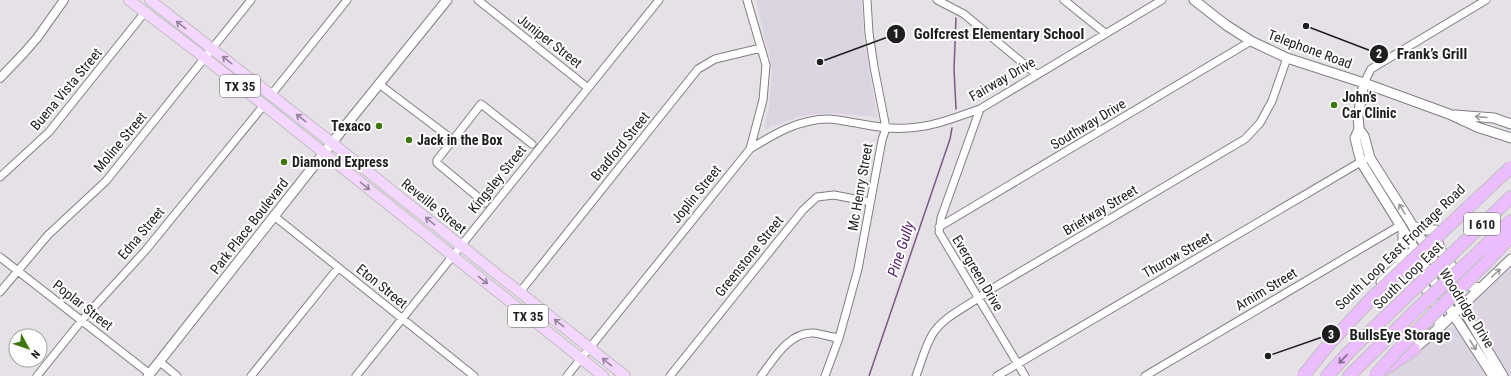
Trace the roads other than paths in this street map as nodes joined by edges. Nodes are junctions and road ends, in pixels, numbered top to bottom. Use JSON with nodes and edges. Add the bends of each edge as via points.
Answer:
{"nodes":[{"id":1,"x":64,"y":0,"type":"edge"},
{"id":2,"x":130,"y":0,"type":"edge"},
{"id":3,"x":251,"y":0,"type":"edge"},
{"id":4,"x":347,"y":0,"type":"edge"},
{"id":5,"x":447,"y":0,"type":"edge"},
{"id":6,"x":478,"y":0,"type":"edge"},
{"id":7,"x":659,"y":0,"type":"edge"},
{"id":8,"x":747,"y":0,"type":"edge"},
{"id":9,"x":867,"y":0,"type":"edge"},
{"id":10,"x":937,"y":0,"type":"edge"},
{"id":11,"x":1064,"y":0,"type":"edge"},
{"id":12,"x":1162,"y":0,"type":"edge"},
{"id":13,"x":1194,"y":0,"type":"edge"},
{"id":14,"x":1486,"y":0,"type":"edge"},
{"id":15,"x":153,"y":1,"type":"edge"},
{"id":16,"x":146,"y":12,"type":"junction"},
{"id":17,"x":1105,"y":33,"type":"junction"},
{"id":18,"x":1250,"y":42,"type":"junction"},
{"id":19,"x":761,"y":48,"type":"junction"},
{"id":20,"x":212,"y":49,"type":"junction"},
{"id":21,"x":205,"y":58,"type":"junction"},
{"id":22,"x":1287,"y":58,"type":"junction"},
{"id":23,"x":1036,"y":74,"type":"junction"},
{"id":24,"x":0,"y":78,"type":"edge"},
{"id":25,"x":1364,"y":83,"type":"junction"},
{"id":26,"x":379,"y":84,"type":"junction"},
{"id":27,"x":588,"y":88,"type":"junction"},
{"id":28,"x":271,"y":95,"type":"junction"},
{"id":29,"x":264,"y":105,"type":"junction"},
{"id":30,"x":980,"y":109,"type":"junction"},
{"id":31,"x":1449,"y":114,"type":"junction"},
{"id":32,"x":1511,"y":124,"type":"edge"},
{"id":33,"x":886,"y":128,"type":"junction"},
{"id":34,"x":1511,"y":138,"type":"edge"},
{"id":35,"x":452,"y":140,"type":"junction"},
{"id":36,"x":332,"y":142,"type":"junction"},
{"id":37,"x":532,"y":144,"type":"dead end"},
{"id":38,"x":750,"y":149,"type":"junction"},
{"id":39,"x":324,"y":153,"type":"junction"},
{"id":40,"x":1366,"y":160,"type":"junction"},
{"id":41,"x":1511,"y":160,"type":"edge"},
{"id":42,"x":1511,"y":167,"type":"edge"},
{"id":43,"x":0,"y":177,"type":"edge"},
{"id":44,"x":1511,"y":197,"type":"edge"},
{"id":45,"x":870,"y":202,"type":"junction"},
{"id":46,"x":485,"y":203,"type":"dead end"},
{"id":47,"x":274,"y":216,"type":"junction"},
{"id":48,"x":1511,"y":221,"type":"edge"},
{"id":49,"x":1412,"y":225,"type":"junction"},
{"id":50,"x":939,"y":227,"type":"junction"},
{"id":51,"x":1402,"y":227,"type":"junction"},
{"id":52,"x":1437,"y":229,"type":"junction"},
{"id":53,"x":1511,"y":236,"type":"edge"},
{"id":54,"x":1423,"y":242,"type":"junction"},
{"id":55,"x":461,"y":245,"type":"junction"},
{"id":56,"x":1415,"y":249,"type":"junction"},
{"id":57,"x":452,"y":256,"type":"junction"},
{"id":58,"x":0,"y":257,"type":"edge"},
{"id":59,"x":1511,"y":259,"type":"edge"},
{"id":60,"x":1399,"y":264,"type":"junction"},
{"id":61,"x":338,"y":268,"type":"junction"},
{"id":62,"x":17,"y":271,"type":"junction"},
{"id":63,"x":1479,"y":288,"type":"junction"},
{"id":64,"x":0,"y":292,"type":"edge"},
{"id":65,"x":520,"y":292,"type":"junction"},
{"id":66,"x":978,"y":299,"type":"junction"},
{"id":67,"x":1359,"y":305,"type":"junction"},
{"id":68,"x":1461,"y":307,"type":"junction"},
{"id":69,"x":1453,"y":314,"type":"junction"},
{"id":70,"x":402,"y":319,"type":"junction"},
{"id":71,"x":82,"y":320,"type":"junction"},
{"id":72,"x":1439,"y":328,"type":"junction"},
{"id":73,"x":838,"y":338,"type":"junction"},
{"id":74,"x":590,"y":348,"type":"junction"},
{"id":75,"x":1414,"y":349,"type":"junction"},
{"id":76,"x":581,"y":358,"type":"junction"},
{"id":77,"x":160,"y":362,"type":"junction"},
{"id":78,"x":1018,"y":364,"type":"junction"},
{"id":79,"x":465,"y":373,"type":"edge"},
{"id":80,"x":149,"y":375,"type":"edge"},
{"id":81,"x":37,"y":376,"type":"edge"},
{"id":82,"x":177,"y":376,"type":"edge"},
{"id":83,"x":251,"y":376,"type":"edge"},
{"id":84,"x":356,"y":376,"type":"edge"},
{"id":85,"x":474,"y":376,"type":"edge"},
{"id":86,"x":567,"y":376,"type":"edge"},
{"id":87,"x":603,"y":376,"type":"edge"},
{"id":88,"x":625,"y":376,"type":"edge"},
{"id":89,"x":670,"y":376,"type":"edge"},
{"id":90,"x":761,"y":376,"type":"edge"},
{"id":91,"x":825,"y":376,"type":"edge"},
{"id":92,"x":916,"y":376,"type":"edge"},
{"id":93,"x":997,"y":376,"type":"edge"},
{"id":94,"x":1026,"y":376,"type":"edge"},
{"id":95,"x":1145,"y":376,"type":"edge"},
{"id":96,"x":1298,"y":376,"type":"edge"},
{"id":97,"x":1303,"y":376,"type":"edge"},
{"id":98,"x":1311,"y":376,"type":"edge"},
{"id":99,"x":1327,"y":376,"type":"edge"},
{"id":100,"x":1349,"y":376,"type":"edge"},
{"id":101,"x":1374,"y":376,"type":"edge"},
{"id":102,"x":1381,"y":376,"type":"edge"},
{"id":103,"x":1493,"y":376,"type":"edge"},
{"id":104,"x":1503,"y":376,"type":"edge"}],
"edges":[{"from":1,"to":24,"type":"street","via":[[37,38]]},
{"from":2,"to":16,"type":"main road","name":"Reveille Street","number":"TX 35"},
{"from":3,"to":20,"type":"street","name":"Moline Street"},
{"from":4,"to":28,"type":"street"},
{"from":5,"to":26,"type":"main road","name":"Park Place Boulevard"},
{"from":6,"to":27,"type":"street","name":"Juniper Street"},
{"from":7,"to":27,"type":"street","name":"Kingsley Street"},
{"from":8,"to":19,"type":"street","name":"Joplin Street"},
{"from":9,"to":33,"type":"street","name":"Mc Henry Street","via":[[874,67]]},
{"from":10,"to":23,"type":"street","via":[[964,14]]},
{"from":11,"to":17,"type":"street"},
{"from":12,"to":17,"type":"street","name":"Fairway Drive"},
{"from":13,"to":18,"type":"main road","name":"Telephone Road"},
{"from":14,"to":25,"type":"street","via":[[1371,69]]},
{"from":20,"to":15,"type":"main road","name":"Reveille Street","number":"TX 35","one_way":true},
{"from":16,"to":21,"type":"main road","name":"Reveille Street","number":"TX 35"},
{"from":16,"to":43,"type":"street","name":"Buena Vista Street","via":[[49,132]]},
{"from":17,"to":23,"type":"street","name":"Fairway Drive"},
{"from":18,"to":22,"type":"main road","name":"Telephone Road"},
{"from":18,"to":50,"type":"street","name":"Southway Drive"},
{"from":19,"to":38,"type":"street","name":"Joplin Street","via":[[766,65],[763,100]]},
{"from":19,"to":65,"type":"street","name":"Bradford Street","via":[[716,59],[698,69]]},
{"from":20,"to":21,"type":"street","name":"Moline Street"},
{"from":28,"to":20,"type":"main road","name":"Reveille Street","number":"TX 35","one_way":true},
{"from":21,"to":29,"type":"main road","name":"Reveille Street","number":"TX 35"},
{"from":21,"to":62,"type":"street","name":"Moline Street","via":[[106,181],[48,235]]},
{"from":22,"to":25,"type":"main road","name":"Telephone Road"},
{"from":22,"to":66,"type":"street","name":"Briefway Street","via":[[1272,100],[1260,123],[1245,138]]},
{"from":23,"to":30,"type":"street","name":"Fairway Drive"},
{"from":25,"to":31,"type":"main road","name":"Telephone Road"},
{"from":25,"to":40,"type":"main road","name":"Woodridge Drive","via":[[1358,116],[1359,129],[1364,136]]},
{"from":26,"to":35,"type":"street"},
{"from":26,"to":36,"type":"main road","name":"Park Place Boulevard"},
{"from":27,"to":55,"type":"street","name":"Kingsley Street"},
{"from":36,"to":28,"type":"main road","name":"Reveille Street","number":"TX 35","one_way":true},
{"from":29,"to":39,"type":"main road","name":"Reveille Street","number":"TX 35"},
{"from":29,"to":71,"type":"street","name":"Edna Street","via":[[145,251]]},
{"from":30,"to":33,"type":"street","name":"Fairway Drive","via":[[929,126]]},
{"from":30,"to":50,"type":"street","name":"Evergreen Drive"},
{"from":32,"to":31,"type":"main road","name":"Telephone Road","one_way":true,"via":[[1494,118]]},
{"from":31,"to":34,"type":"main road","name":"Telephone Road","via":[[1477,127]]},
{"from":33,"to":38,"type":"street","name":"Fairway Drive","via":[[829,118],[779,131]]},
{"from":33,"to":45,"type":"street","name":"Mc Henry Street"},
{"from":35,"to":37,"type":"street","via":[[481,104]]},
{"from":35,"to":46,"type":"street","via":[[437,163]]},
{"from":36,"to":39,"type":"main road","name":"Park Place Boulevard"},
{"from":55,"to":36,"type":"main road","name":"Reveille Street","number":"TX 35","one_way":true},
{"from":38,"to":74,"type":"street","name":"Joplin Street"},
{"from":39,"to":47,"type":"main road","name":"Park Place Boulevard"},
{"from":39,"to":57,"type":"main road","name":"Reveille Street","number":"TX 35","one_way":true},
{"from":49,"to":40,"type":"main road","name":"Woodridge Drive","one_way":true},
{"from":40,"to":51,"type":"main road","name":"Woodridge Drive"},
{"from":40,"to":78,"type":"street","name":"Thurow Street"},
{"from":41,"to":52,"type":"main road","name":"South Loop East Frontage Road"},
{"from":42,"to":97,"type":"highway","bridge":true,"via":[[1371,299]]},
{"from":44,"to":99,"type":"highway","name":"South Loop East","number":"I 610","one_way":true,"bridge":true},
{"from":45,"to":73,"type":"street","name":"Mc Henry Street","via":[[858,269]]},
{"from":45,"to":89,"type":"street","name":"Greenstone Street","via":[[834,195],[817,197],[802,210]]},
{"from":47,"to":61,"type":"street","name":"Eton Street"},
{"from":47,"to":77,"type":"main road","name":"Park Place Boulevard"},
{"from":48,"to":100,"type":"highway","number":"I 610","bridge":true},
{"from":49,"to":52,"type":"main road","via":[[1423,230]]},
{"from":49,"to":54,"type":"main road","name":"Woodridge Drive"},
{"from":50,"to":66,"type":"street","name":"Evergreen Drive","via":[[940,236]]},
{"from":51,"to":56,"type":"main road","name":"Woodridge Drive"},
{"from":51,"to":60,"type":"main road","via":[[1403,251]]},
{"from":51,"to":95,"type":"street","name":"Arnim Street"},
{"from":52,"to":54,"type":"main road","name":"South Loop East Frontage Road"},
{"from":52,"to":63,"type":"main road","via":[[1442,254],[1463,281]]},
{"from":53,"to":101,"type":"highway","bridge":true},
{"from":54,"to":56,"type":"main road","name":"South Loop East Frontage Road"},
{"from":54,"to":68,"type":"main road","name":"Woodridge Drive"},
{"from":55,"to":57,"type":"street","name":"Kingsley Street"},
{"from":55,"to":65,"type":"main road","name":"Reveille Street","number":"TX 35"},
{"from":56,"to":60,"type":"main road","name":"South Loop East Frontage Road"},
{"from":56,"to":69,"type":"main road","name":"Woodridge Drive"},
{"from":57,"to":70,"type":"street","name":"Kingsley Street"},
{"from":57,"to":76,"type":"main road","name":"Reveille Street","number":"TX 35","one_way":true},
{"from":58,"to":62,"type":"street","name":"Poplar Street"},
{"from":63,"to":59,"type":"main road","one_way":true},
{"from":60,"to":67,"type":"main road","name":"South Loop East Frontage Road"},
{"from":60,"to":72,"type":"main road","via":[[1410,267],[1437,307]]},
{"from":61,"to":70,"type":"street","name":"Eton Street"},
{"from":61,"to":83,"type":"street"},
{"from":62,"to":64,"type":"street","name":"Moline Street"},
{"from":62,"to":71,"type":"street","name":"Poplar Street"},
{"from":63,"to":68,"type":"main road"},
{"from":74,"to":65,"type":"main road","name":"Reveille Street","number":"TX 35","one_way":true},
{"from":66,"to":78,"type":"street","name":"Evergreen Drive"},
{"from":66,"to":92,"type":"street","name":"Briefway Street","via":[[948,318],[936,330]]},
{"from":67,"to":96,"type":"main road","name":"South Loop East Frontage Road","via":[[1324,342]]},
{"from":67,"to":98,"type":"highway"},
{"from":68,"to":69,"type":"main road"},
{"from":68,"to":104,"type":"main road","name":"Woodridge Drive"},
{"from":69,"to":72,"type":"main road"},
{"from":69,"to":103,"type":"main road","name":"Woodridge Drive","one_way":true},
{"from":70,"to":79,"type":"street","name":"Eton Street"},
{"from":70,"to":84,"type":"street","name":"Kingsley Street"},
{"from":71,"to":80,"type":"street","name":"Poplar Street"},
{"from":71,"to":81,"type":"street","name":"Edna Street"},
{"from":72,"to":75,"type":"main road"},
{"from":73,"to":90,"type":"street","via":[[812,333],[796,337],[782,348]]},
{"from":73,"to":91,"type":"street","name":"Mc Henry Street"},
{"from":74,"to":76,"type":"street","name":"Joplin Street"},
{"from":88,"to":74,"type":"main road","name":"Reveille Street","number":"TX 35","one_way":true},
{"from":75,"to":101,"type":"highway"},
{"from":75,"to":102,"type":"main road"},
{"from":76,"to":86,"type":"street","name":"Joplin Street"},
{"from":76,"to":87,"type":"main road","name":"Reveille Street","number":"TX 35"},
{"from":77,"to":80,"type":"main road","name":"Park Place Boulevard"},
{"from":77,"to":82,"type":"street"},
{"from":78,"to":93,"type":"street","name":"Thurow Street"},
{"from":78,"to":94,"type":"street","name":"Evergreen Drive"},
{"from":79,"to":85,"type":"street","name":"Eton Street"}]}
